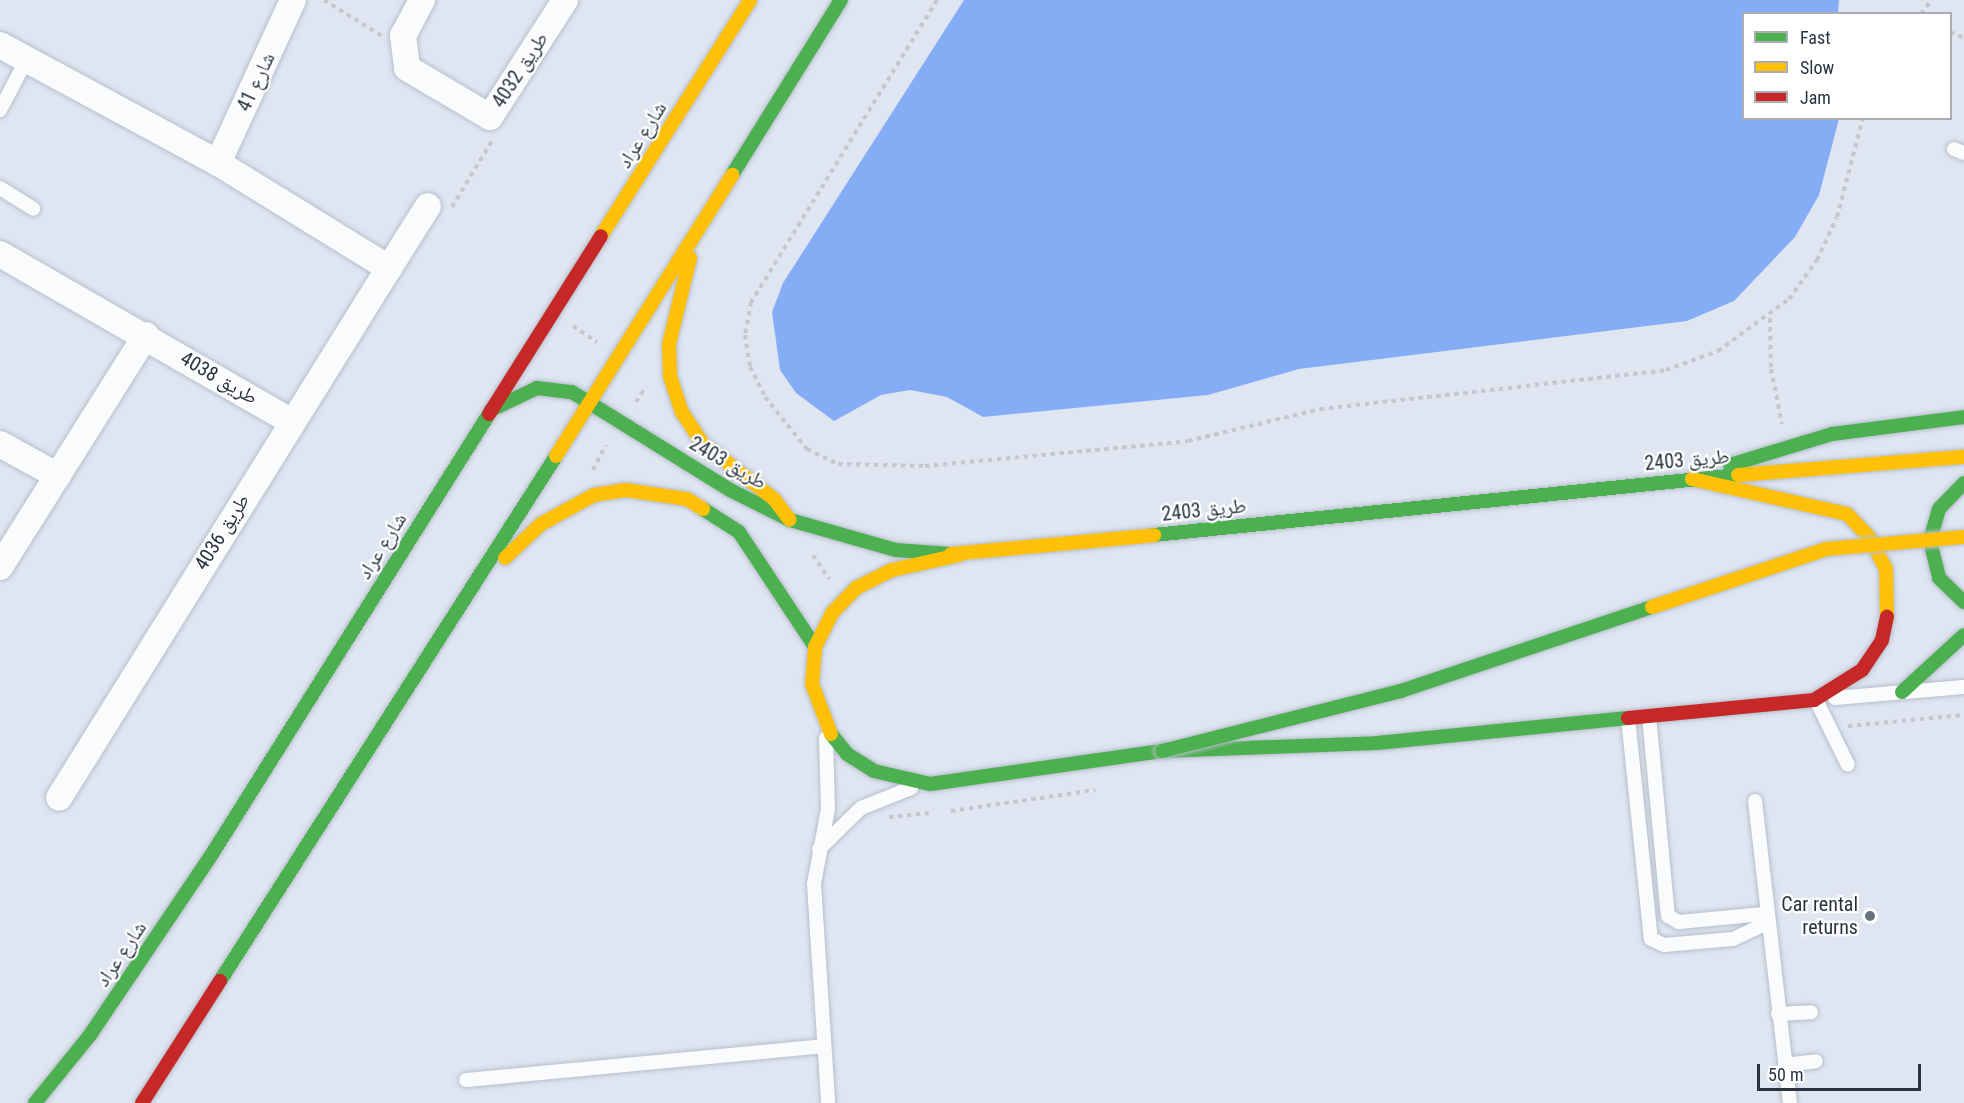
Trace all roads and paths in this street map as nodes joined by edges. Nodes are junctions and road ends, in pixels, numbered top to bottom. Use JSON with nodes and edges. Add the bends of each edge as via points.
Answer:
{"nodes":[{"id":1,"x":324,"y":0,"type":"edge"},
{"id":2,"x":422,"y":0,"type":"edge"},
{"id":3,"x":565,"y":0,"type":"edge"},
{"id":4,"x":750,"y":0,"type":"edge"},
{"id":5,"x":841,"y":0,"type":"edge"},
{"id":6,"x":937,"y":0,"type":"edge"},
{"id":7,"x":287,"y":3,"type":"edge"},
{"id":8,"x":0,"y":45,"type":"edge"},
{"id":9,"x":401,"y":47,"type":"junction"},
{"id":10,"x":27,"y":59,"type":"junction"},
{"id":11,"x":0,"y":110,"type":"edge"},
{"id":12,"x":490,"y":117,"type":"junction"},
{"id":13,"x":1862,"y":120,"type":"edge"},
{"id":14,"x":218,"y":163,"type":"junction"},
{"id":15,"x":0,"y":188,"type":"edge"},
{"id":16,"x":428,"y":206,"type":"joint"},
{"id":17,"x":33,"y":209,"type":"dead end"},
{"id":18,"x":698,"y":228,"type":"junction"},
{"id":19,"x":0,"y":254,"type":"edge"},
{"id":20,"x":389,"y":268,"type":"junction"},
{"id":21,"x":552,"y":312,"type":"junction"},
{"id":22,"x":1770,"y":318,"type":"junction"},
{"id":23,"x":146,"y":336,"type":"junction"},
{"id":24,"x":617,"y":354,"type":"junction"},
{"id":25,"x":588,"y":400,"type":"junction"},
{"id":26,"x":490,"y":410,"type":"junction"},
{"id":27,"x":1964,"y":417,"type":"edge"},
{"id":28,"x":291,"y":420,"type":"junction"},
{"id":29,"x":0,"y":444,"type":"edge"},
{"id":30,"x":1786,"y":445,"type":"junction"},
{"id":31,"x":1964,"y":457,"type":"edge"},
{"id":32,"x":58,"y":476,"type":"junction"},
{"id":33,"x":1692,"y":479,"type":"junction"},
{"id":34,"x":1964,"y":483,"type":"edge"},
{"id":35,"x":790,"y":520,"type":"junction"},
{"id":36,"x":1964,"y":537,"type":"edge"},
{"id":37,"x":801,"y":549,"type":"dead end"},
{"id":38,"x":959,"y":555,"type":"junction"},
{"id":39,"x":0,"y":567,"type":"edge"},
{"id":40,"x":843,"y":601,"type":"junction"},
{"id":41,"x":1964,"y":602,"type":"edge"},
{"id":42,"x":455,"y":617,"type":"junction"},
{"id":43,"x":1964,"y":635,"type":"edge"},
{"id":44,"x":815,"y":647,"type":"junction"},
{"id":45,"x":1964,"y":687,"type":"edge"},
{"id":46,"x":1902,"y":692,"type":"junction"},
{"id":47,"x":1814,"y":700,"type":"junction"},
{"id":48,"x":1649,"y":716,"type":"junction"},
{"id":49,"x":1628,"y":718,"type":"junction"},
{"id":50,"x":824,"y":725,"type":"junction"},
{"id":51,"x":1162,"y":751,"type":"junction"},
{"id":52,"x":1848,"y":765,"type":"dead end"},
{"id":53,"x":930,"y":784,"type":"junction"},
{"id":54,"x":59,"y":798,"type":"dead end"},
{"id":55,"x":1755,"y":801,"type":"dead end"},
{"id":56,"x":818,"y":850,"type":"junction"},
{"id":57,"x":1765,"y":919,"type":"junction"},
{"id":58,"x":1811,"y":1012,"type":"dead end"},
{"id":59,"x":1778,"y":1014,"type":"junction"},
{"id":60,"x":823,"y":1046,"type":"junction"},
{"id":61,"x":1816,"y":1061,"type":"dead end"},
{"id":62,"x":1785,"y":1065,"type":"junction"},
{"id":63,"x":466,"y":1080,"type":"dead end"},
{"id":64,"x":35,"y":1103,"type":"edge"},
{"id":65,"x":142,"y":1103,"type":"edge"},
{"id":66,"x":828,"y":1103,"type":"edge"},
{"id":67,"x":1790,"y":1103,"type":"edge"}],
"edges":[{"from":1,"to":9,"type":"path"},
{"from":2,"to":9,"type":"street"},
{"from":3,"to":12,"type":"street","name":"طريق 4032"},
{"from":4,"to":21,"type":"main road","name":"شارع عراد"},
{"from":5,"to":18,"type":"main road"},
{"from":6,"to":22,"type":"path","via":[[751,302],[748,356],[765,397],[807,449],[838,464],[925,466],[1188,441],[1320,409],[1666,370],[1718,351]]},
{"from":7,"to":14,"type":"street","name":"شارع 41"},
{"from":8,"to":10,"type":"street"},
{"from":9,"to":12,"type":"street","name":"طريق 4032","via":[[413,75]]},
{"from":10,"to":11,"type":"lane"},
{"from":10,"to":14,"type":"street"},
{"from":12,"to":16,"type":"path","via":[[502,124],[447,214]]},
{"from":13,"to":22,"type":"path","via":[[1837,217],[1817,260]]},
{"from":14,"to":20,"type":"street"},
{"from":15,"to":17,"type":"lane"},
{"from":16,"to":20,"type":"street","name":"طريق 4036"},
{"from":18,"to":24,"type":"main road"},
{"from":18,"to":35,"type":"main road","via":[[669,344],[670,376],[682,412],[702,443],[774,499]]},
{"from":19,"to":23,"type":"street","name":"طريق 4038"},
{"from":20,"to":28,"type":"street","name":"طريق 4036"},
{"from":21,"to":24,"type":"path"},
{"from":21,"to":26,"type":"main road","name":"شارع عراد"},
{"from":22,"to":30,"type":"path","via":[[1771,369]]},
{"from":23,"to":28,"type":"street","name":"طريق 4038"},
{"from":23,"to":32,"type":"street"},
{"from":24,"to":25,"type":"main road"},
{"from":25,"to":26,"type":"main road","name":"طريق 2403","via":[[537,388]]},
{"from":25,"to":35,"type":"main road","name":"طريق 2403","via":[[730,490]]},
{"from":25,"to":42,"type":"main road"},
{"from":26,"to":64,"type":"main road","name":"شارع عراد","via":[[212,854],[90,1035]]},
{"from":27,"to":30,"type":"main road","via":[[1859,429]]},
{"from":28,"to":54,"type":"street","name":"طريق 4036"},
{"from":29,"to":32,"type":"street"},
{"from":30,"to":33,"type":"main road"},
{"from":31,"to":33,"type":"main road","name":"طريق 2403"},
{"from":32,"to":39,"type":"street"},
{"from":33,"to":38,"type":"main road","name":"طريق 2403"},
{"from":33,"to":47,"type":"main road","via":[[1811,502],[1846,514],[1869,537],[1887,581],[1890,605],[1882,640],[1862,670]]},
{"from":34,"to":41,"type":"main road","via":[[1939,509],[1930,541],[1939,578]]},
{"from":35,"to":38,"type":"main road","name":"طريق 2403","via":[[896,550]]},
{"from":36,"to":51,"type":"main road","bridge":true,"via":[[1826,549],[1401,691]]},
{"from":37,"to":40,"type":"path","via":[[811,552]]},
{"from":38,"to":40,"type":"main road","via":[[892,570]]},
{"from":40,"to":44,"type":"main road"},
{"from":42,"to":44,"type":"main road","via":[[508,554],[572,503],[626,490],[657,491],[687,499],[739,532]]},
{"from":42,"to":65,"type":"main road"},
{"from":43,"to":46,"type":"main road"},
{"from":44,"to":50,"type":"main road","via":[[812,684]]},
{"from":45,"to":46,"type":"lane"},
{"from":46,"to":47,"type":"lane"},
{"from":47,"to":48,"type":"main road"},
{"from":47,"to":52,"type":"lane"},
{"from":48,"to":49,"type":"main road"},
{"from":48,"to":57,"type":"lane","via":[[1668,916],[1679,922]]},
{"from":49,"to":51,"type":"main road","via":[[1377,743]]},
{"from":49,"to":57,"type":"lane","via":[[1651,939],[1664,945],[1733,939]]},
{"from":50,"to":53,"type":"main road","via":[[847,754],[874,771]]},
{"from":50,"to":56,"type":"lane","via":[[828,798]]},
{"from":51,"to":53,"type":"main road"},
{"from":53,"to":56,"type":"lane","via":[[861,808]]},
{"from":55,"to":57,"type":"lane"},
{"from":56,"to":60,"type":"lane","via":[[814,884]]},
{"from":57,"to":59,"type":"lane"},
{"from":58,"to":59,"type":"lane"},
{"from":59,"to":62,"type":"lane"},
{"from":60,"to":63,"type":"lane"},
{"from":60,"to":66,"type":"lane"},
{"from":61,"to":62,"type":"lane"},
{"from":62,"to":67,"type":"lane"}]}
